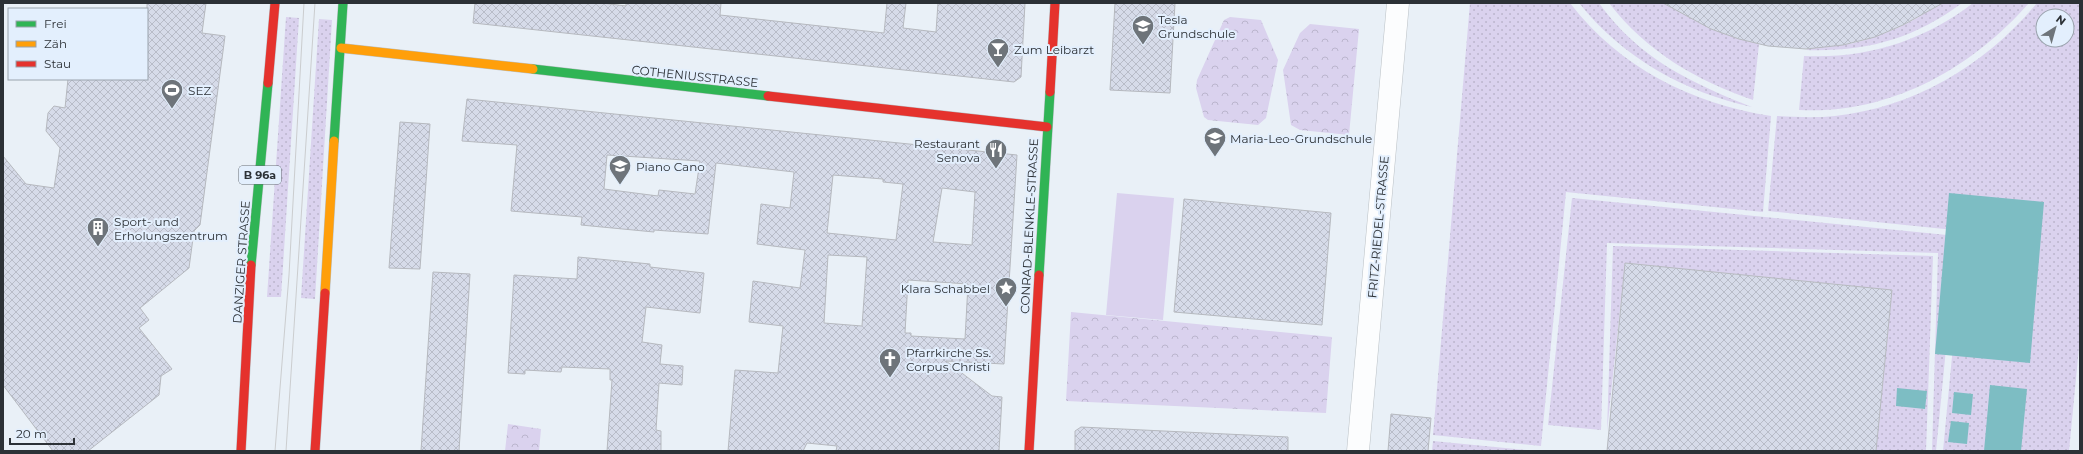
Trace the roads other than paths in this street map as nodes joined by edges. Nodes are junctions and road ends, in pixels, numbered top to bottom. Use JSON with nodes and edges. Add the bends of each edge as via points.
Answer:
{"nodes":[{"id":1,"x":275,"y":3,"type":"edge"},
{"id":2,"x":343,"y":3,"type":"edge"},
{"id":3,"x":1055,"y":3,"type":"edge"},
{"id":4,"x":1398,"y":3,"type":"edge"},
{"id":5,"x":341,"y":48,"type":"junction"},
{"id":6,"x":1047,"y":127,"type":"junction"},
{"id":7,"x":241,"y":451,"type":"edge"},
{"id":8,"x":315,"y":451,"type":"edge"},
{"id":9,"x":1029,"y":451,"type":"edge"},
{"id":10,"x":1358,"y":451,"type":"edge"}],
"edges":[{"from":1,"to":7,"type":"street","name":"DANZIGER STRASSE","number":"B 96a","via":[[252,266]]},
{"from":2,"to":5,"type":"street"},
{"from":3,"to":6,"type":"street","name":"CONRAD-BLENKLE-STRASSE"},
{"from":4,"to":10,"type":"street","name":"FRITZ-RIEDEL-STRASSE"},
{"from":5,"to":6,"type":"street","name":"COTHENIUSSTRASSE"},
{"from":5,"to":8,"type":"street"},
{"from":6,"to":9,"type":"street","name":"CONRAD-BLENKLE-STRASSE"}]}
